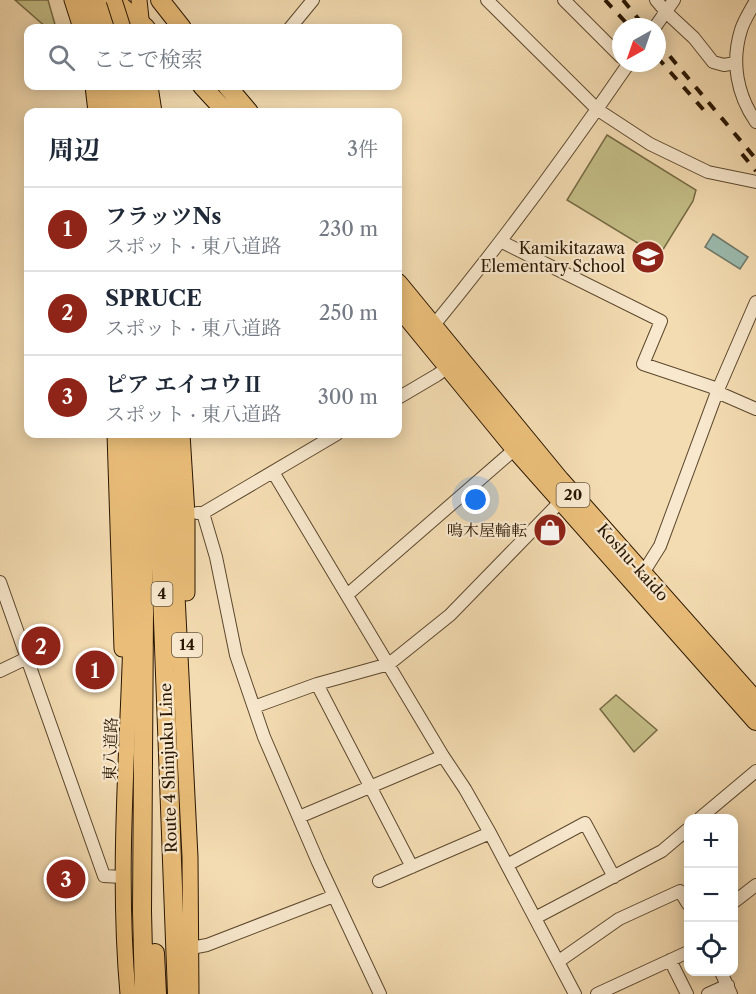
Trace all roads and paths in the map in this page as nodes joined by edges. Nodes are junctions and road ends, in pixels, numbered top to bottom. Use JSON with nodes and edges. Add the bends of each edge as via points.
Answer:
{"nodes":[{"id":1,"x":62,"y":0,"type":"edge"},
{"id":2,"x":72,"y":0,"type":"edge"},
{"id":3,"x":85,"y":0,"type":"edge"},
{"id":4,"x":102,"y":0,"type":"edge"},
{"id":5,"x":114,"y":0,"type":"edge"},
{"id":6,"x":139,"y":0,"type":"edge"},
{"id":7,"x":160,"y":0,"type":"edge"},
{"id":8,"x":313,"y":0,"type":"edge"},
{"id":9,"x":487,"y":0,"type":"edge"},
{"id":10,"x":564,"y":0,"type":"edge"},
{"id":11,"x":656,"y":0,"type":"edge"},
{"id":12,"x":674,"y":0,"type":"edge"},
{"id":13,"x":756,"y":0,"type":"edge"},
{"id":14,"x":666,"y":12,"type":"junction"},
{"id":15,"x":662,"y":18,"type":"edge"},
{"id":16,"x":69,"y":24,"type":"edge"},
{"id":17,"x":80,"y":24,"type":"edge"},
{"id":18,"x":93,"y":24,"type":"edge"},
{"id":19,"x":110,"y":24,"type":"edge"},
{"id":20,"x":122,"y":24,"type":"edge"},
{"id":21,"x":141,"y":24,"type":"edge"},
{"id":22,"x":143,"y":24,"type":"edge"},
{"id":23,"x":179,"y":24,"type":"edge"},
{"id":24,"x":293,"y":24,"type":"edge"},
{"id":25,"x":612,"y":48,"type":"edge"},
{"id":26,"x":735,"y":63,"type":"junction"},
{"id":27,"x":620,"y":72,"type":"edge"},
{"id":28,"x":83,"y":90,"type":"edge"},
{"id":29,"x":93,"y":90,"type":"edge"},
{"id":30,"x":109,"y":90,"type":"edge"},
{"id":31,"x":125,"y":90,"type":"edge"},
{"id":32,"x":137,"y":90,"type":"edge"},
{"id":33,"x":151,"y":90,"type":"edge"},
{"id":34,"x":216,"y":90,"type":"edge"},
{"id":35,"x":233,"y":95,"type":"edge"},
{"id":36,"x":86,"y":108,"type":"edge"},
{"id":37,"x":96,"y":108,"type":"edge"},
{"id":38,"x":111,"y":108,"type":"edge"},
{"id":39,"x":127,"y":108,"type":"edge"},
{"id":40,"x":140,"y":108,"type":"edge"},
{"id":41,"x":153,"y":108,"type":"edge"},
{"id":42,"x":245,"y":108,"type":"edge"},
{"id":43,"x":598,"y":110,"type":"junction"},
{"id":44,"x":756,"y":122,"type":"edge"},
{"id":45,"x":756,"y":182,"type":"edge"},
{"id":46,"x":502,"y":242,"type":"junction"},
{"id":47,"x":402,"y":289,"type":"edge"},
{"id":48,"x":756,"y":302,"type":"edge"},
{"id":49,"x":402,"y":309,"type":"edge"},
{"id":50,"x":429,"y":332,"type":"junction"},
{"id":51,"x":448,"y":367,"type":"junction"},
{"id":52,"x":717,"y":392,"type":"junction"},
{"id":53,"x":402,"y":396,"type":"edge"},
{"id":54,"x":756,"y":410,"type":"edge"},
{"id":55,"x":115,"y":438,"type":"edge"},
{"id":56,"x":126,"y":438,"type":"edge"},
{"id":57,"x":140,"y":438,"type":"edge"},
{"id":58,"x":156,"y":438,"type":"edge"},
{"id":59,"x":169,"y":438,"type":"edge"},
{"id":60,"x":182,"y":438,"type":"edge"},
{"id":61,"x":330,"y":438,"type":"edge"},
{"id":62,"x":515,"y":449,"type":"junction"},
{"id":63,"x":273,"y":472,"type":"junction"},
{"id":64,"x":561,"y":501,"type":"junction"},
{"id":65,"x":203,"y":513,"type":"junction"},
{"id":66,"x":187,"y":514,"type":"junction"},
{"id":67,"x":643,"y":573,"type":"junction"},
{"id":68,"x":0,"y":582,"type":"edge"},
{"id":69,"x":347,"y":595,"type":"junction"},
{"id":70,"x":3,"y":597,"type":"edge"},
{"id":71,"x":27,"y":658,"type":"junction"},
{"id":72,"x":388,"y":664,"type":"junction"},
{"id":73,"x":0,"y":671,"type":"edge"},
{"id":74,"x":317,"y":684,"type":"junction"},
{"id":75,"x":756,"y":701,"type":"edge"},
{"id":76,"x":254,"y":707,"type":"junction"},
{"id":77,"x":756,"y":721,"type":"edge"},
{"id":78,"x":144,"y":754,"type":"junction"},
{"id":79,"x":167,"y":755,"type":"junction"},
{"id":80,"x":443,"y":756,"type":"junction"},
{"id":81,"x":756,"y":771,"type":"edge"},
{"id":82,"x":371,"y":788,"type":"junction"},
{"id":83,"x":126,"y":790,"type":"junction"},
{"id":84,"x":706,"y":814,"type":"edge"},
{"id":85,"x":299,"y":817,"type":"junction"},
{"id":86,"x":684,"y":832,"type":"edge"},
{"id":87,"x":490,"y":833,"type":"junction"},
{"id":88,"x":190,"y":857,"type":"junction"},
{"id":89,"x":507,"y":865,"type":"junction"},
{"id":90,"x":412,"y":867,"type":"junction"},
{"id":91,"x":122,"y":877,"type":"junction"},
{"id":92,"x":614,"y":877,"type":"junction"},
{"id":93,"x":379,"y":881,"type":"dead end"},
{"id":94,"x":756,"y":885,"type":"edge"},
{"id":95,"x":334,"y":896,"type":"junction"},
{"id":96,"x":684,"y":898,"type":"edge"},
{"id":97,"x":738,"y":899,"type":"edge"},
{"id":98,"x":535,"y":918,"type":"junction"},
{"id":99,"x":190,"y":948,"type":"junction"},
{"id":100,"x":684,"y":954,"type":"edge"},
{"id":101,"x":670,"y":960,"type":"junction"},
{"id":102,"x":559,"y":961,"type":"junction"},
{"id":103,"x":729,"y":989,"type":"edge"},
{"id":104,"x":128,"y":994,"type":"edge"},
{"id":105,"x":144,"y":994,"type":"edge"},
{"id":106,"x":157,"y":994,"type":"edge"},
{"id":107,"x":166,"y":994,"type":"edge"},
{"id":108,"x":177,"y":994,"type":"edge"},
{"id":109,"x":191,"y":994,"type":"edge"},
{"id":110,"x":380,"y":994,"type":"edge"},
{"id":111,"x":575,"y":994,"type":"edge"},
{"id":112,"x":597,"y":994,"type":"edge"},
{"id":113,"x":687,"y":994,"type":"edge"},
{"id":114,"x":708,"y":994,"type":"edge"}],
"edges":[{"from":1,"to":16,"type":"main road"},
{"from":2,"to":17,"type":"main road"},
{"from":3,"to":18,"type":"highway"},
{"from":4,"to":19,"type":"highway"},
{"from":5,"to":20,"type":"main road","bridge":true},
{"from":5,"to":21,"type":"highway"},
{"from":6,"to":22,"type":"main road"},
{"from":7,"to":23,"type":"highway"},
{"from":8,"to":24,"type":"street"},
{"from":9,"to":43,"type":"street"},
{"from":10,"to":25,"type":"street"},
{"from":11,"to":14,"type":"street"},
{"from":12,"to":14,"type":"street"},
{"from":13,"to":26,"type":"street","via":[[741,29]]},
{"from":14,"to":15,"type":"street"},
{"from":14,"to":26,"type":"street","via":[[713,62]]},
{"from":26,"to":44,"type":"street","via":[[740,92]]},
{"from":27,"to":43,"type":"street"},
{"from":28,"to":36,"type":"main road"},
{"from":29,"to":37,"type":"main road"},
{"from":30,"to":38,"type":"highway"},
{"from":31,"to":39,"type":"highway"},
{"from":32,"to":40,"type":"main road"},
{"from":33,"to":41,"type":"main road"},
{"from":34,"to":35,"type":"highway"},
{"from":35,"to":42,"type":"highway"},
{"from":43,"to":45,"type":"street","via":[[650,144],[708,172]]},
{"from":43,"to":46,"type":"street"},
{"from":46,"to":50,"type":"street"},
{"from":46,"to":52,"type":"street","via":[[662,321],[643,364]]},
{"from":47,"to":50,"type":"highway","name":"Koshu-kaido","number":"20"},
{"from":48,"to":52,"type":"street"},
{"from":49,"to":50,"type":"highway","name":"Koshu-kaido","number":"20"},
{"from":50,"to":51,"type":"highway","name":"Koshu-kaido","number":"20"},
{"from":50,"to":67,"type":"highway","name":"Koshu-kaido","number":"20"},
{"from":51,"to":53,"type":"street"},
{"from":51,"to":62,"type":"highway","name":"Koshu-kaido","number":"20"},
{"from":52,"to":54,"type":"street"},
{"from":52,"to":67,"type":"street","via":[[660,546]]},
{"from":55,"to":83,"type":"main road"},
{"from":56,"to":83,"type":"main road","name":"東八道路","via":[[132,595]]},
{"from":57,"to":78,"type":"highway","name":"Route 4 Shinjuku Line","number":"4"},
{"from":58,"to":79,"type":"highway","name":"Route 4 Shinjuku Line","number":"4"},
{"from":59,"to":88,"type":"main road","number":"14"},
{"from":60,"to":66,"type":"main road","number":"14"},
{"from":61,"to":63,"type":"street"},
{"from":62,"to":64,"type":"highway","name":"Koshu-kaido","number":"20"},
{"from":62,"to":69,"type":"street"},
{"from":63,"to":65,"type":"street"},
{"from":63,"to":69,"type":"street"},
{"from":64,"to":72,"type":"street","via":[[450,615]]},
{"from":64,"to":77,"type":"highway","name":"Koshu-kaido","number":"20"},
{"from":65,"to":66,"type":"street"},
{"from":65,"to":76,"type":"street","via":[[236,655]]},
{"from":66,"to":88,"type":"main road","number":"14"},
{"from":67,"to":75,"type":"highway","name":"Koshu-kaido","number":"20"},
{"from":68,"to":70,"type":"street"},
{"from":69,"to":72,"type":"street"},
{"from":70,"to":71,"type":"street"},
{"from":71,"to":73,"type":"street"},
{"from":71,"to":91,"type":"street","via":[[104,876]]},
{"from":72,"to":74,"type":"street"},
{"from":72,"to":80,"type":"street"},
{"from":74,"to":76,"type":"street"},
{"from":74,"to":82,"type":"street"},
{"from":76,"to":85,"type":"street"},
{"from":78,"to":105,"type":"highway","name":"Route 4 Shinjuku Line","number":"4"},
{"from":78,"to":106,"type":"highway"},
{"from":79,"to":107,"type":"highway"},
{"from":79,"to":108,"type":"highway","name":"Route 4 Shinjuku Line","number":"4"},
{"from":80,"to":82,"type":"street"},
{"from":80,"to":87,"type":"street"},
{"from":81,"to":84,"type":"street"},
{"from":82,"to":85,"type":"street"},
{"from":82,"to":90,"type":"street"},
{"from":83,"to":91,"type":"main road","name":"東八道路"},
{"from":85,"to":95,"type":"street"},
{"from":86,"to":92,"type":"street","via":[[662,851]]},
{"from":87,"to":89,"type":"street"},
{"from":87,"to":90,"type":"street"},
{"from":88,"to":99,"type":"main road","number":"14"},
{"from":89,"to":92,"type":"street","via":[[585,823]]},
{"from":89,"to":98,"type":"street"},
{"from":90,"to":93,"type":"street"},
{"from":91,"to":104,"type":"main road","name":"東八道路"},
{"from":92,"to":98,"type":"street"},
{"from":94,"to":97,"type":"street"},
{"from":95,"to":99,"type":"street"},
{"from":95,"to":110,"type":"street"},
{"from":96,"to":102,"type":"street","via":[[680,891],[619,919]]},
{"from":98,"to":102,"type":"street"},
{"from":99,"to":109,"type":"main road","number":"14"},
{"from":100,"to":101,"type":"street"},
{"from":101,"to":112,"type":"street"},
{"from":101,"to":113,"type":"street"},
{"from":102,"to":111,"type":"street"},
{"from":103,"to":114,"type":"street"}]}
